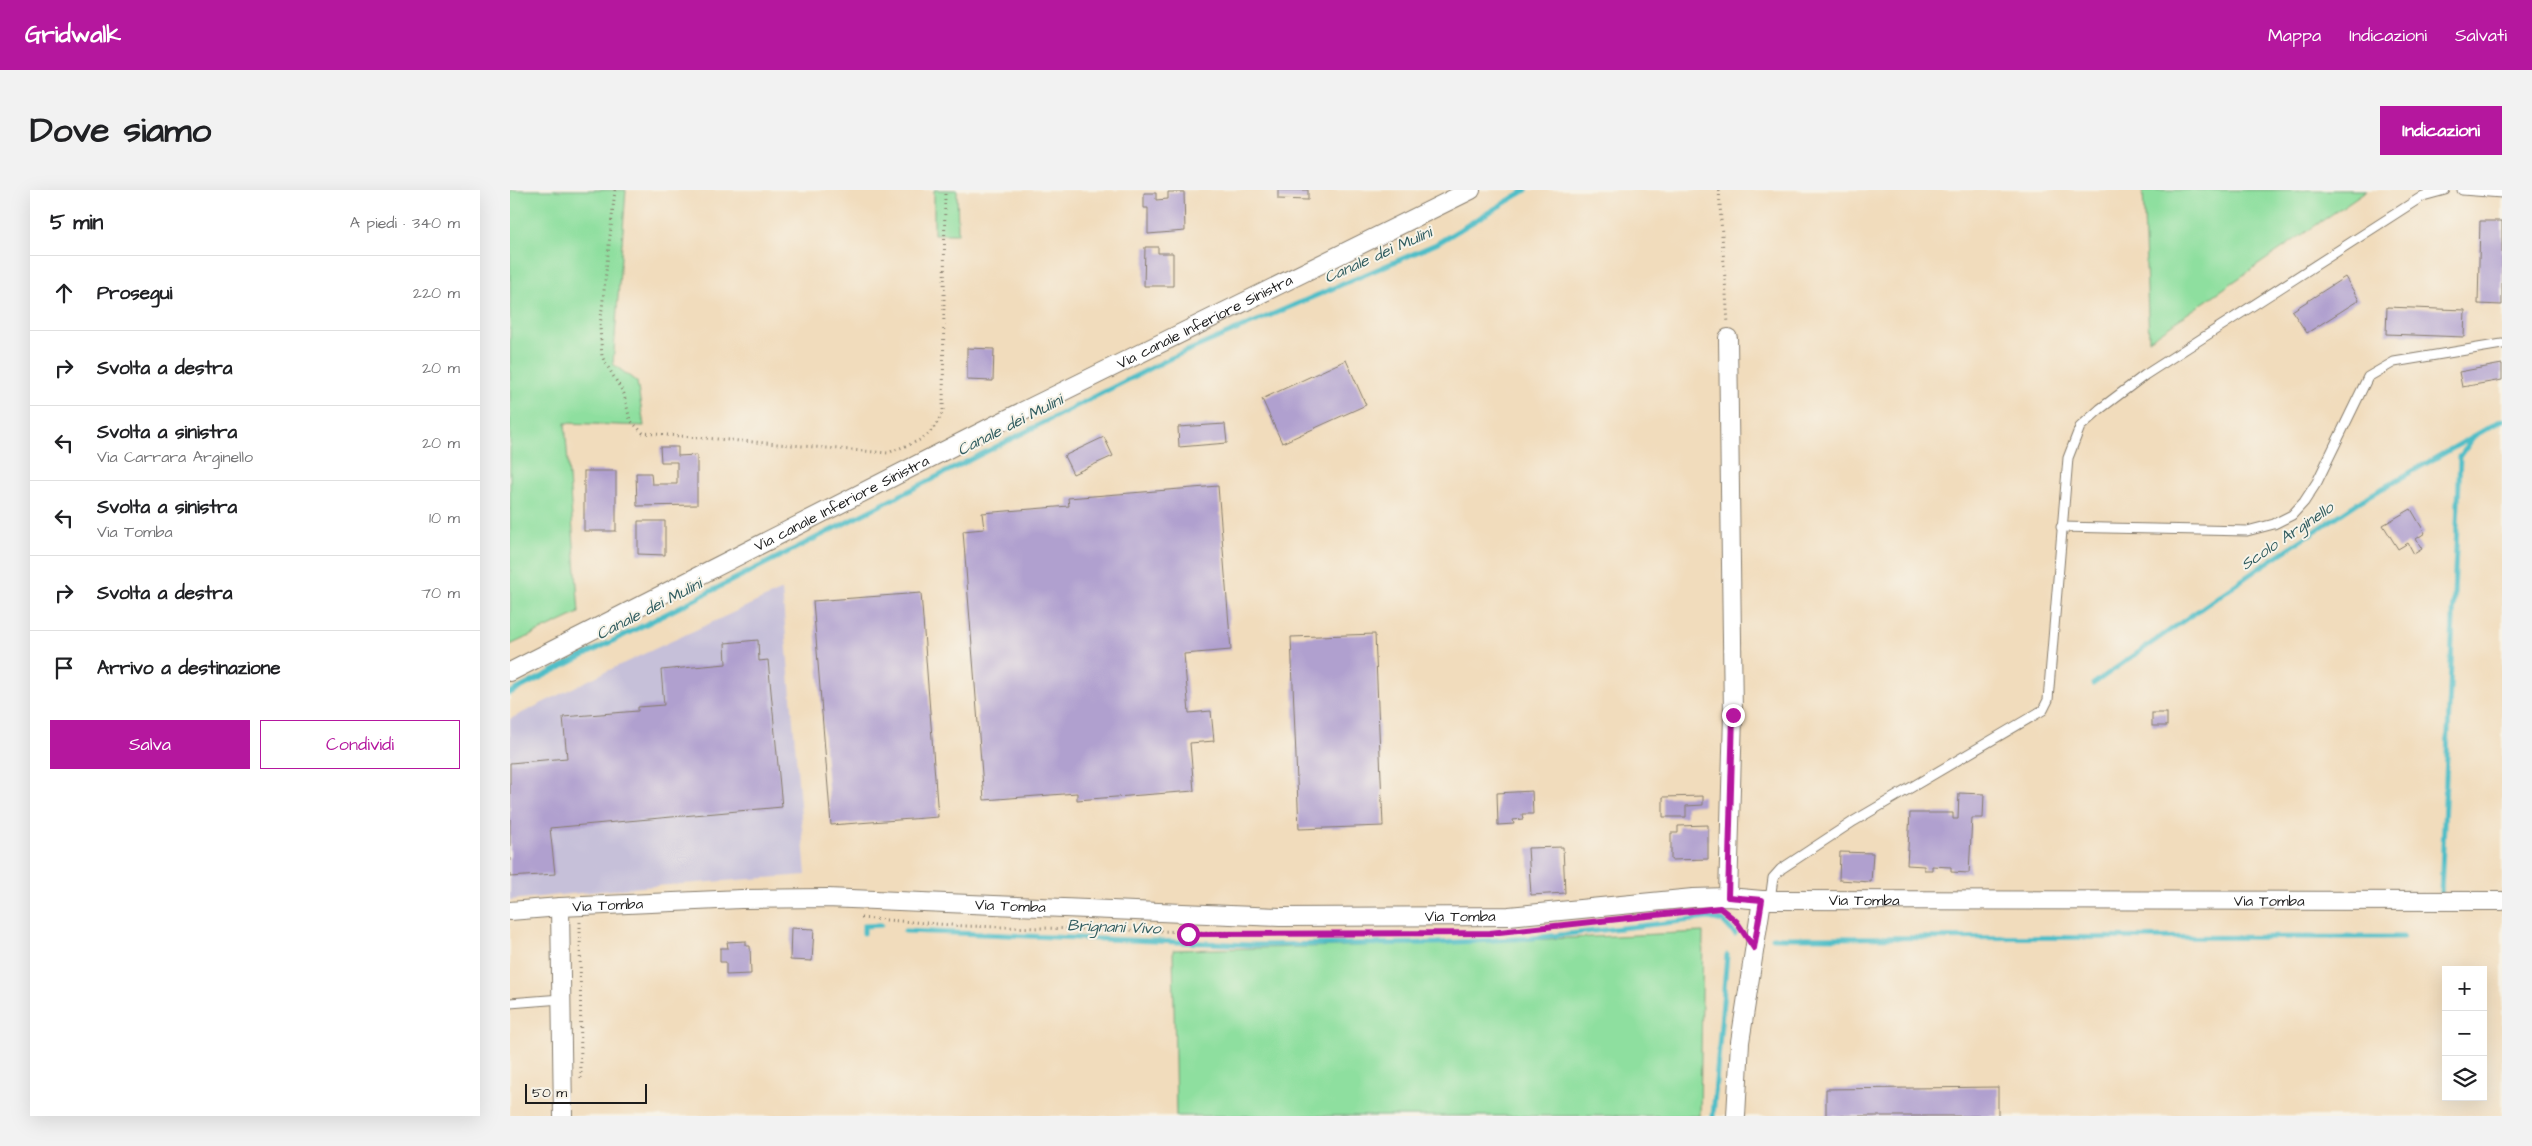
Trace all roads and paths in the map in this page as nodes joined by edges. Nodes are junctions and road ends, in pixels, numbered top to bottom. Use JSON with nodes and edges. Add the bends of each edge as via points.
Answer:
{"nodes":[{"id":1,"x":615,"y":190,"type":"edge"},
{"id":2,"x":945,"y":190,"type":"edge"},
{"id":3,"x":1471,"y":190,"type":"edge"},
{"id":4,"x":1719,"y":190,"type":"edge"},
{"id":5,"x":2445,"y":190,"type":"edge"},
{"id":6,"x":2462,"y":190,"type":"edge"},
{"id":7,"x":2502,"y":193,"type":"edge"},
{"id":8,"x":1728,"y":338,"type":"joint"},
{"id":9,"x":2502,"y":344,"type":"edge"},
{"id":10,"x":2061,"y":527,"type":"junction"},
{"id":11,"x":510,"y":672,"type":"edge"},
{"id":12,"x":1766,"y":900,"type":"junction"},
{"id":13,"x":2502,"y":901,"type":"edge"},
{"id":14,"x":1724,"y":903,"type":"junction"},
{"id":15,"x":560,"y":906,"type":"junction"},
{"id":16,"x":510,"y":911,"type":"edge"},
{"id":17,"x":857,"y":918,"type":"dead end"},
{"id":18,"x":580,"y":921,"type":"dead end"},
{"id":19,"x":1237,"y":933,"type":"dead end"},
{"id":20,"x":1754,"y":948,"type":"junction"},
{"id":21,"x":561,"y":998,"type":"junction"},
{"id":22,"x":510,"y":1003,"type":"edge"},
{"id":23,"x":581,"y":1087,"type":"dead end"},
{"id":24,"x":563,"y":1116,"type":"edge"},
{"id":25,"x":1736,"y":1116,"type":"edge"}],
"edges":[{"from":1,"to":2,"type":"path","via":[[600,327],[602,358],[624,394],[630,420],[643,433],[888,454],[921,440],[935,429],[943,411]]},
{"from":3,"to":11,"type":"street","name":"Via canale Inferiore Sinistra","via":[[1105,370]]},
{"from":4,"to":8,"type":"path"},
{"from":5,"to":10,"type":"lane","via":[[2422,196],[2153,369],[2100,409],[2080,427],[2073,442],[2068,458]]},
{"from":6,"to":7,"type":"lane"},
{"from":8,"to":14,"type":"street","via":[[1733,715]]},
{"from":9,"to":10,"type":"lane","via":[[2394,362],[2368,378],[2313,489],[2292,515],[2274,524],[2248,530]]},
{"from":10,"to":12,"type":"lane","via":[[2048,700],[2043,710],[1854,821],[1781,869],[1773,878]]},
{"from":12,"to":13,"type":"street","name":"Via Tomba"},
{"from":12,"to":14,"type":"street","name":"Via Tomba"},
{"from":12,"to":20,"type":"street"},
{"from":14,"to":15,"type":"street","name":"Via Tomba","via":[[1509,916],[1271,916],[827,898]]},
{"from":14,"to":20,"type":"path"},
{"from":15,"to":16,"type":"street","name":"Via Tomba"},
{"from":15,"to":21,"type":"street"},
{"from":17,"to":19,"type":"path","via":[[964,926]]},
{"from":18,"to":23,"type":"path"},
{"from":20,"to":25,"type":"street","via":[[1740,1042]]},
{"from":21,"to":22,"type":"lane"},
{"from":21,"to":24,"type":"street"}]}
